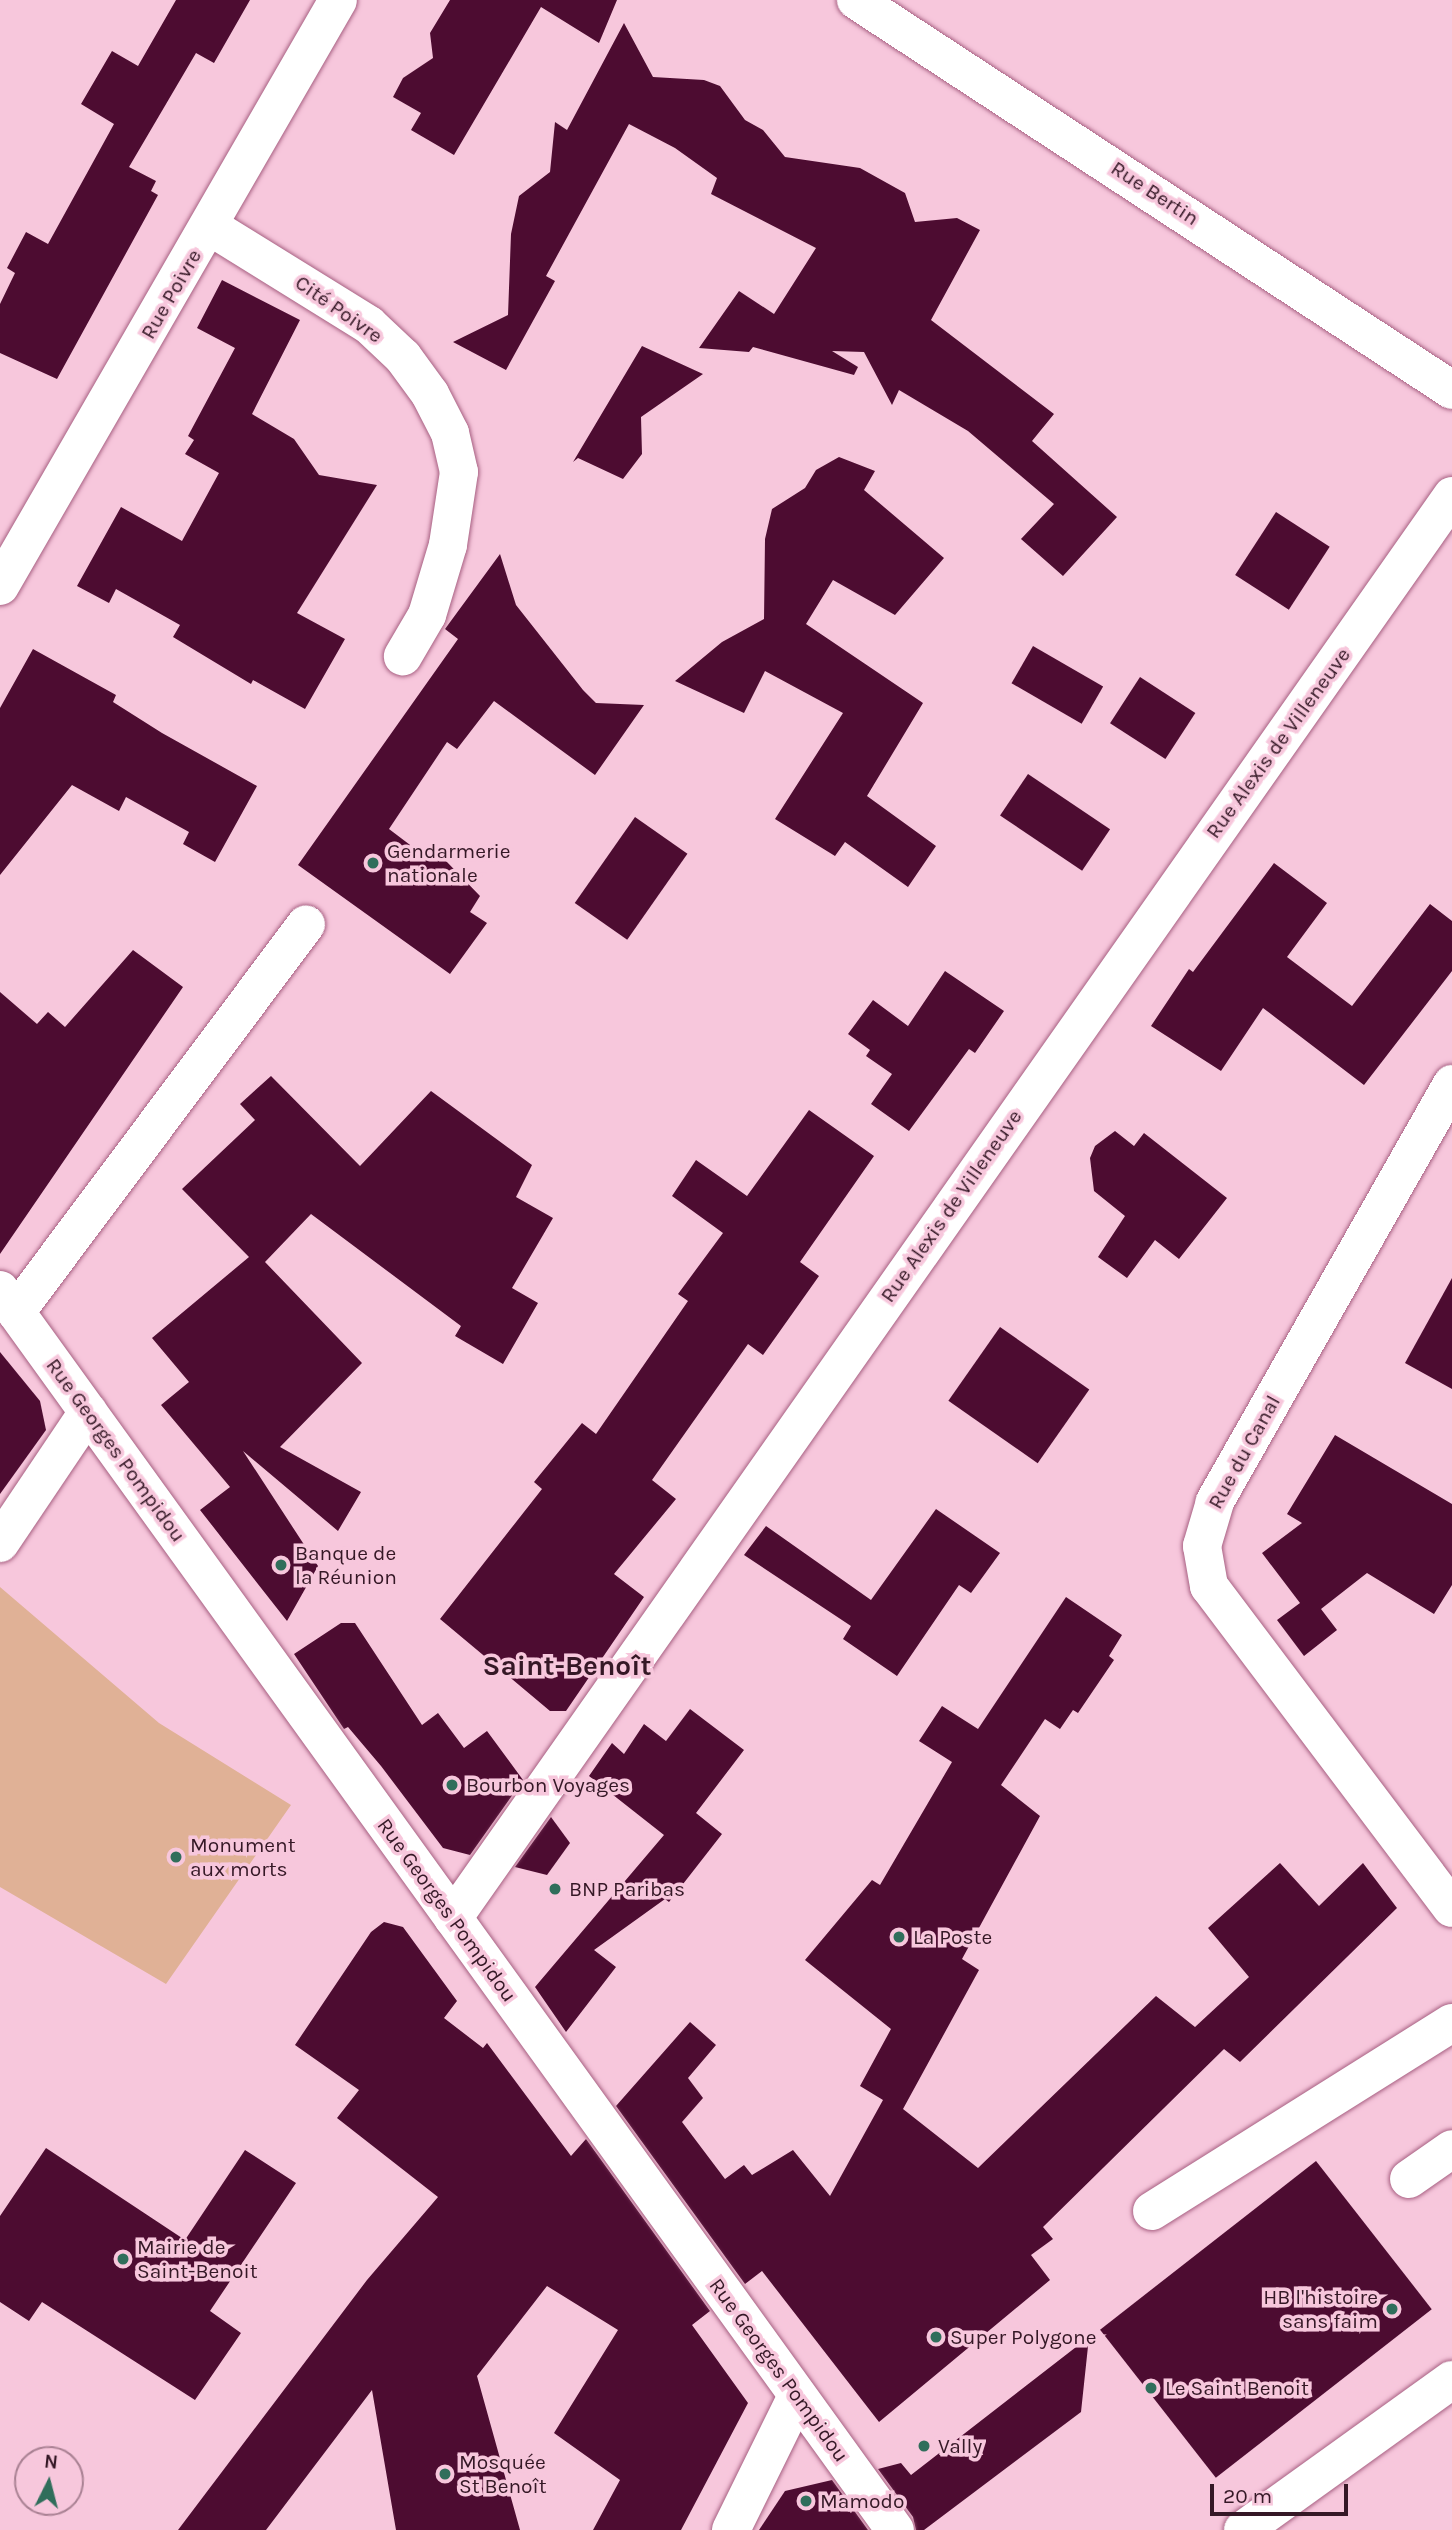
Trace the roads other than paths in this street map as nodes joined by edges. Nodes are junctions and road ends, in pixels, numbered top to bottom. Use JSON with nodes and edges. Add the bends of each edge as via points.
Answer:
{"nodes":[{"id":1,"x":338,"y":0,"type":"edge"},
{"id":2,"x":856,"y":0,"type":"edge"},
{"id":3,"x":211,"y":227,"type":"junction"},
{"id":4,"x":1452,"y":390,"type":"edge"},
{"id":5,"x":1452,"y":496,"type":"edge"},
{"id":6,"x":0,"y":586,"type":"edge"},
{"id":7,"x":403,"y":656,"type":"dead end"},
{"id":8,"x":306,"y":925,"type":"dead end"},
{"id":9,"x":1452,"y":1084,"type":"edge"},
{"id":10,"x":8,"y":1301,"type":"edge"},
{"id":11,"x":88,"y":1412,"type":"junction"},
{"id":12,"x":0,"y":1543,"type":"edge"},
{"id":13,"x":1452,"y":1908,"type":"edge"},
{"id":14,"x":453,"y":1918,"type":"junction"},
{"id":15,"x":1452,"y":2023,"type":"edge"},
{"id":16,"x":1452,"y":2149,"type":"edge"},
{"id":17,"x":1409,"y":2179,"type":"dead end"},
{"id":18,"x":1152,"y":2211,"type":"dead end"},
{"id":19,"x":1452,"y":2380,"type":"edge"},
{"id":20,"x":797,"y":2396,"type":"junction"},
{"id":21,"x":731,"y":2530,"type":"edge"},
{"id":22,"x":895,"y":2530,"type":"edge"},
{"id":23,"x":1243,"y":2530,"type":"edge"}],
"edges":[{"from":1,"to":3,"type":"street","name":"Rue Poivre"},
{"from":2,"to":4,"type":"street","name":"Rue Bertin"},
{"from":3,"to":6,"type":"street","name":"Rue Poivre"},
{"from":3,"to":7,"type":"street","name":"Cité Poivre","via":[[369,325],[416,376],[450,433],[459,472],[448,545],[427,615]]},
{"from":5,"to":14,"type":"street","name":"Rue Alexis de Villeneuve"},
{"from":8,"to":10,"type":"street"},
{"from":9,"to":13,"type":"street","name":"Rue du Canal","via":[[1215,1502],[1202,1546],[1209,1586]]},
{"from":10,"to":11,"type":"street","name":"Rue Georges Pompidou"},
{"from":11,"to":12,"type":"street"},
{"from":11,"to":14,"type":"street","name":"Rue Georges Pompidou"},
{"from":14,"to":20,"type":"street","name":"Rue Georges Pompidou"},
{"from":15,"to":18,"type":"street"},
{"from":16,"to":17,"type":"street"},
{"from":19,"to":23,"type":"street"},
{"from":20,"to":21,"type":"street"},
{"from":20,"to":22,"type":"street","name":"Rue Georges Pompidou"}]}
